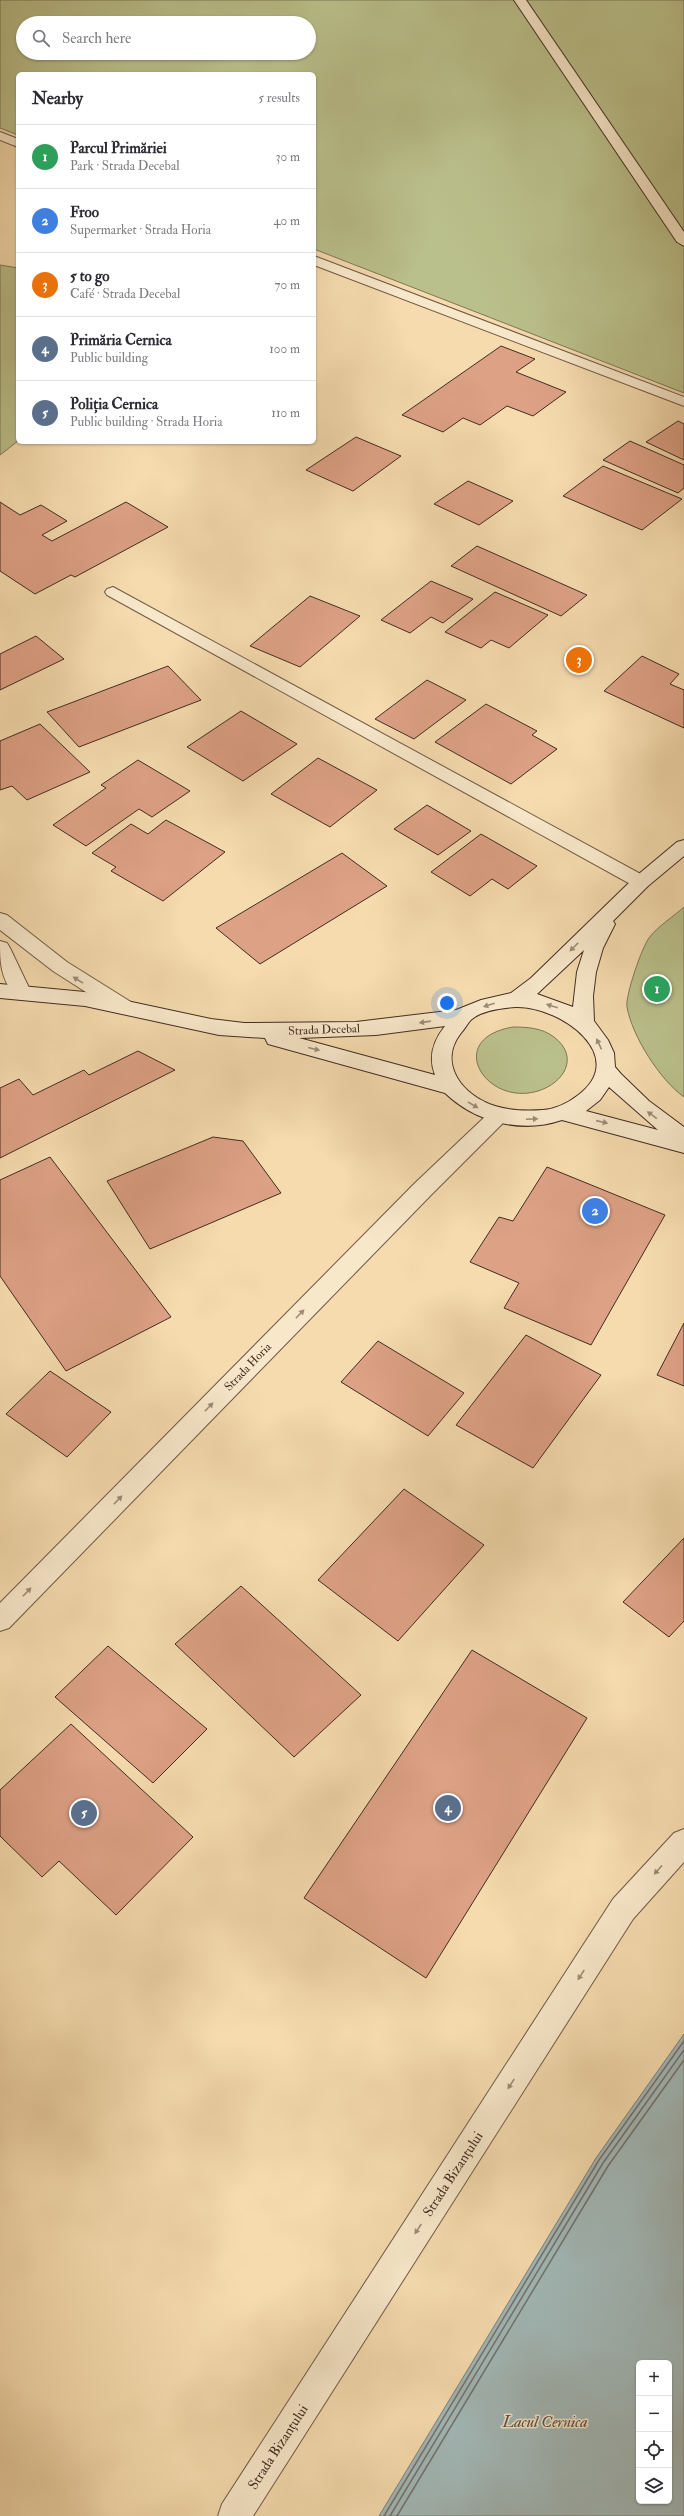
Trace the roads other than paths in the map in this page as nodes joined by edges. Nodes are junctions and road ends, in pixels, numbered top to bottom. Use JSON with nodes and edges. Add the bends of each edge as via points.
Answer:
{"nodes":[{"id":1,"x":520,"y":0,"type":"edge"},
{"id":2,"x":0,"y":136,"type":"edge"},
{"id":3,"x":16,"y":142,"type":"edge"},
{"id":4,"x":684,"y":242,"type":"edge"},
{"id":5,"x":316,"y":261,"type":"edge"},
{"id":6,"x":684,"y":402,"type":"edge"},
{"id":7,"x":113,"y":592,"type":"dead end"},
{"id":8,"x":684,"y":846,"type":"edge"},
{"id":9,"x":641,"y":882,"type":"junction"},
{"id":10,"x":612,"y":910,"type":"junction"},
{"id":11,"x":0,"y":920,"type":"edge"},
{"id":12,"x":0,"y":948,"type":"edge"},
{"id":13,"x":0,"y":991,"type":"edge"},
{"id":14,"x":21,"y":992,"type":"junction"},
{"id":15,"x":516,"y":1000,"type":"junction"},
{"id":16,"x":124,"y":1007,"type":"junction"},
{"id":17,"x":464,"y":1016,"type":"junction"},
{"id":18,"x":584,"y":1023,"type":"junction"},
{"id":19,"x":235,"y":1030,"type":"junction"},
{"id":20,"x":604,"y":1069,"type":"junction"},
{"id":21,"x":451,"y":1087,"type":"junction"},
{"id":22,"x":564,"y":1113,"type":"junction"},
{"id":23,"x":498,"y":1116,"type":"junction"},
{"id":24,"x":684,"y":1138,"type":"edge"},
{"id":25,"x":684,"y":1145,"type":"edge"},
{"id":26,"x":0,"y":1620,"type":"edge"},
{"id":27,"x":684,"y":1842,"type":"edge"},
{"id":28,"x":234,"y":2516,"type":"edge"}],
"edges":[{"from":1,"to":4,"type":"street"},
{"from":2,"to":3,"type":"street"},
{"from":5,"to":6,"type":"street"},
{"from":7,"to":9,"type":"street"},
{"from":8,"to":9,"type":"street","name":"Strada Decebal"},
{"from":9,"to":10,"type":"street","name":"Strada Decebal"},
{"from":10,"to":15,"type":"street","name":"Strada Decebal","one_way":true,"via":[[538,983]]},
{"from":10,"to":18,"type":"street","name":"Strada Decebal","via":[[585,973],[582,995]]},
{"from":16,"to":11,"type":"street","one_way":true,"via":[[77,979],[25,942]]},
{"from":12,"to":14,"type":"street"},
{"from":13,"to":14,"type":"street","name":"Strada Decebal"},
{"from":14,"to":16,"type":"street","name":"Strada Decebal","via":[[84,999]]},
{"from":15,"to":17,"type":"street","name":"Strada Decebal","one_way":true,"via":[[494,1003]]},
{"from":18,"to":15,"type":"street","one_way":true,"via":[[567,1011],[554,1006]]},
{"from":16,"to":19,"type":"street","name":"Strada Decebal"},
{"from":17,"to":19,"type":"street","name":"Strada Decebal","one_way":true,"via":[[396,1026],[330,1031]]},
{"from":17,"to":21,"type":"street","via":[[449,1029],[442,1044],[443,1073]]},
{"from":20,"to":18,"type":"street","one_way":true,"via":[[603,1051],[595,1035]]},
{"from":19,"to":21,"type":"street","one_way":true,"via":[[357,1060]]},
{"from":20,"to":22,"type":"street","via":[[601,1082],[594,1093]]},
{"from":24,"to":20,"type":"street","one_way":true,"via":[[642,1108]]},
{"from":21,"to":23,"type":"street","one_way":true,"via":[[463,1099],[479,1109]]},
{"from":23,"to":22,"type":"street","one_way":true,"via":[[543,1119]]},
{"from":22,"to":25,"type":"street","one_way":true},
{"from":26,"to":23,"type":"street","name":"Strada Horia","one_way":true,"via":[[423,1189]]},
{"from":27,"to":28,"type":"street","name":"Strada Bizanțului","one_way":true,"via":[[623,1909]]}]}
